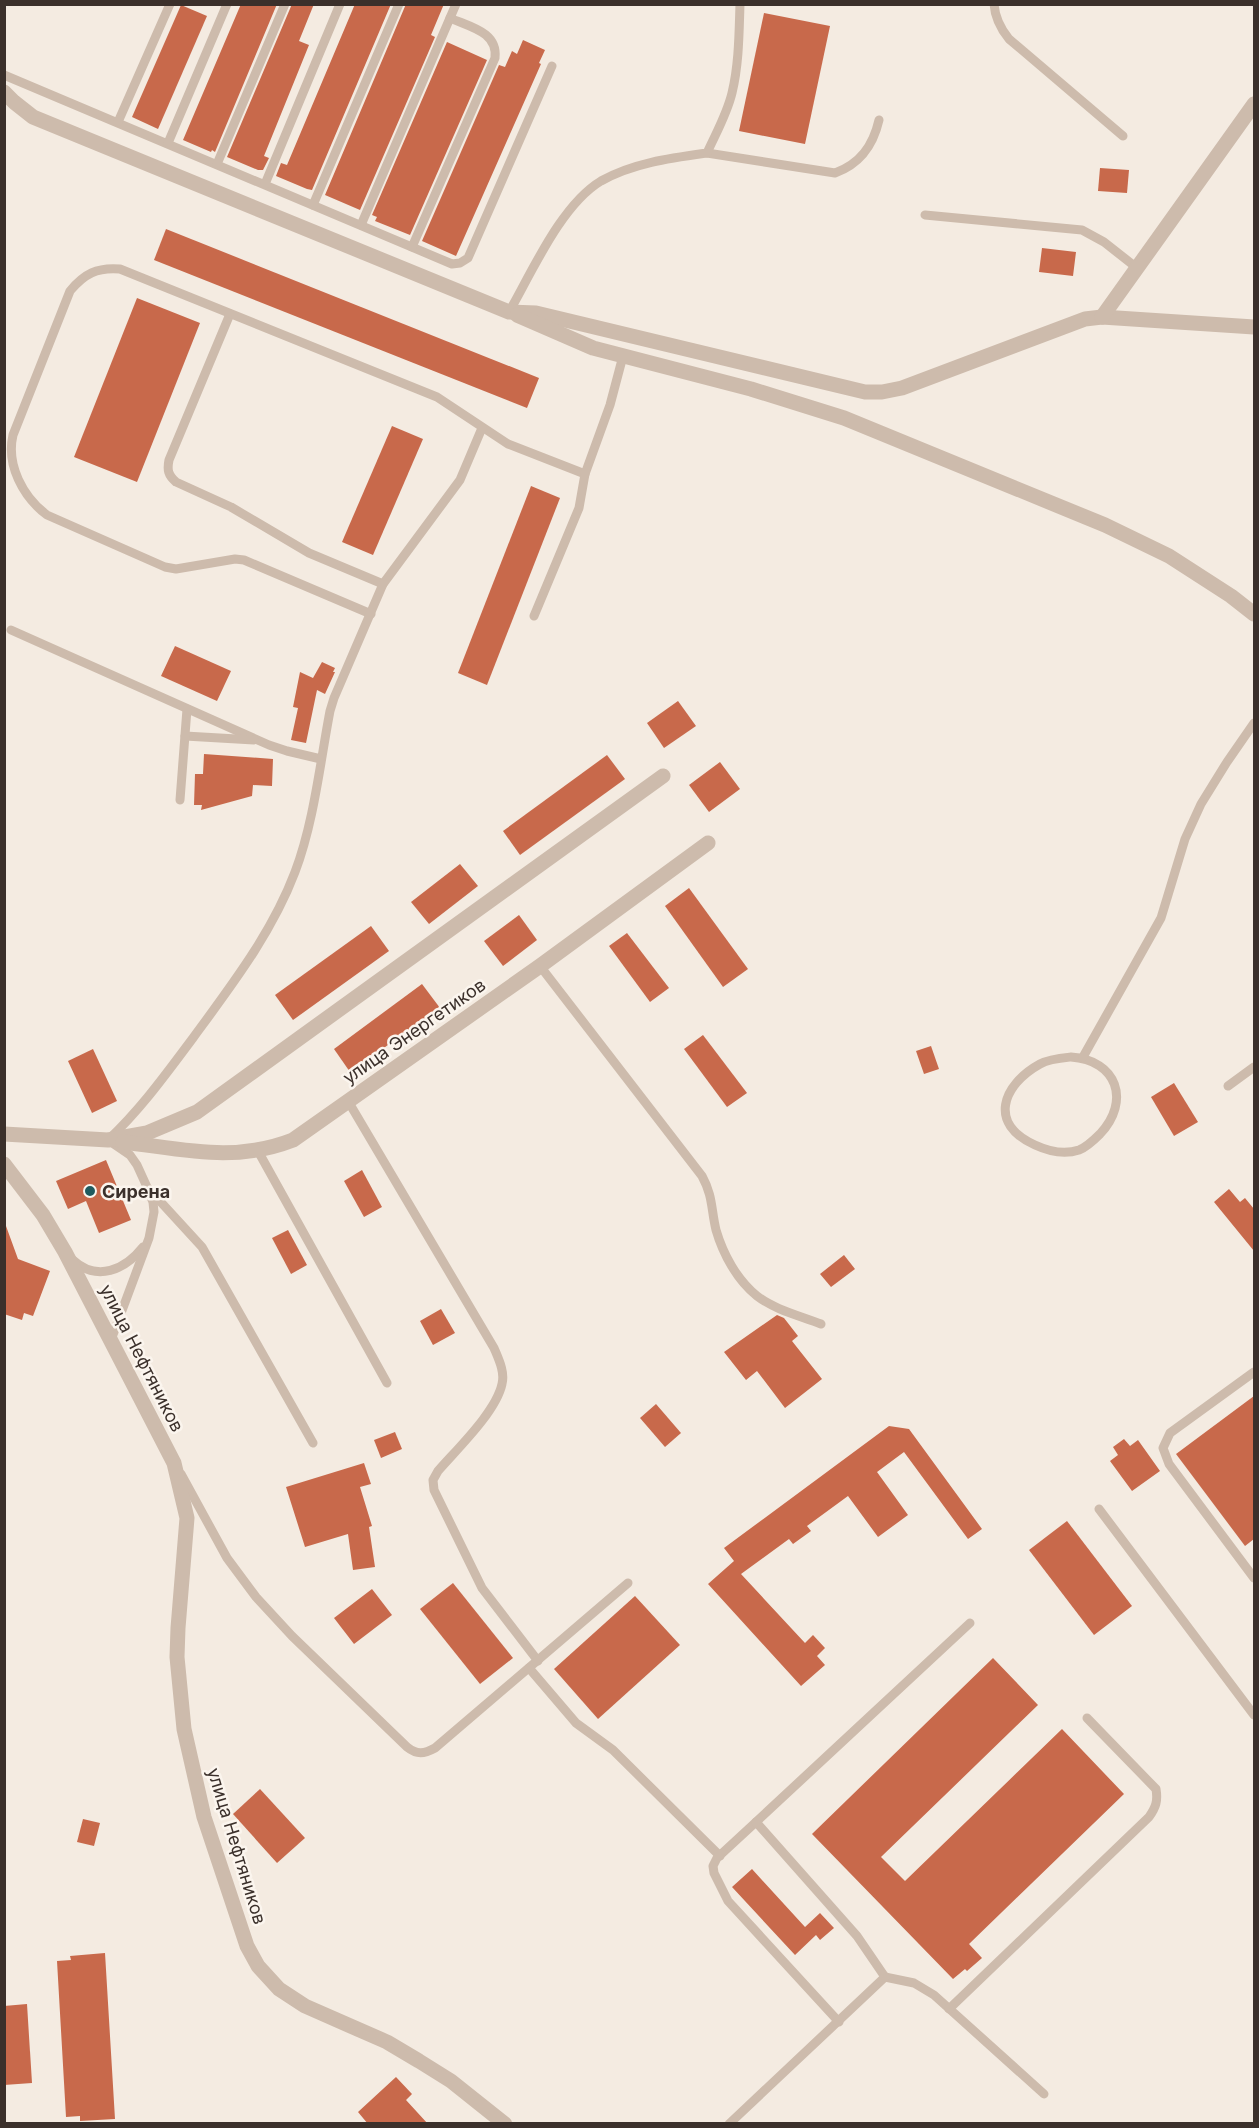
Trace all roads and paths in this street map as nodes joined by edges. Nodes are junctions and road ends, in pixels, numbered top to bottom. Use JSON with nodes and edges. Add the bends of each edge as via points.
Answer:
{"nodes":[{"id":1,"x":170,"y":4,"type":"edge"},
{"id":2,"x":227,"y":4,"type":"edge"},
{"id":3,"x":285,"y":4,"type":"edge"},
{"id":4,"x":340,"y":4,"type":"edge"},
{"id":5,"x":399,"y":4,"type":"edge"},
{"id":6,"x":456,"y":4,"type":"edge"},
{"id":7,"x":740,"y":4,"type":"edge"},
{"id":8,"x":994,"y":4,"type":"edge"},
{"id":9,"x":450,"y":18,"type":"junction"},
{"id":10,"x":552,"y":66,"type":"dead end"},
{"id":11,"x":4,"y":75,"type":"edge"},
{"id":12,"x":4,"y":92,"type":"edge"},
{"id":13,"x":1254,"y":104,"type":"edge"},
{"id":14,"x":879,"y":120,"type":"dead end"},
{"id":15,"x":118,"y":122,"type":"junction"},
{"id":16,"x":1123,"y":136,"type":"dead end"},
{"id":17,"x":168,"y":143,"type":"junction"},
{"id":18,"x":706,"y":153,"type":"junction"},
{"id":19,"x":217,"y":164,"type":"junction"},
{"id":20,"x":265,"y":184,"type":"junction"},
{"id":21,"x":313,"y":205,"type":"junction"},
{"id":22,"x":925,"y":215,"type":"dead end"},
{"id":23,"x":361,"y":225,"type":"junction"},
{"id":24,"x":412,"y":247,"type":"junction"},
{"id":25,"x":1137,"y":268,"type":"junction"},
{"id":26,"x":509,"y":312,"type":"junction"},
{"id":27,"x":230,"y":314,"type":"junction"},
{"id":28,"x":1102,"y":317,"type":"junction"},
{"id":29,"x":1254,"y":327,"type":"edge"},
{"id":30,"x":622,"y":356,"type":"junction"},
{"id":31,"x":482,"y":428,"type":"junction"},
{"id":32,"x":585,"y":474,"type":"junction"},
{"id":33,"x":383,"y":584,"type":"junction"},
{"id":34,"x":370,"y":614,"type":"junction"},
{"id":35,"x":1254,"y":614,"type":"edge"},
{"id":36,"x":534,"y":615,"type":"dead end"},
{"id":37,"x":11,"y":630,"type":"dead end"},
{"id":38,"x":187,"y":709,"type":"junction"},
{"id":39,"x":1254,"y":723,"type":"edge"},
{"id":40,"x":185,"y":736,"type":"junction"},
{"id":41,"x":260,"y":741,"type":"junction"},
{"id":42,"x":321,"y":759,"type":"junction"},
{"id":43,"x":663,"y":776,"type":"dead end"},
{"id":44,"x":180,"y":800,"type":"dead end"},
{"id":45,"x":708,"y":843,"type":"dead end"},
{"id":46,"x":540,"y":966,"type":"junction"},
{"id":47,"x":1083,"y":1057,"type":"junction"},
{"id":48,"x":1254,"y":1067,"type":"edge"},
{"id":49,"x":1228,"y":1086,"type":"dead end"},
{"id":50,"x":348,"y":1101,"type":"junction"},
{"id":51,"x":4,"y":1134,"type":"edge"},
{"id":52,"x":108,"y":1140,"type":"junction"},
{"id":53,"x":258,"y":1151,"type":"junction"},
{"id":54,"x":4,"y":1164,"type":"edge"},
{"id":55,"x":147,"y":1187,"type":"junction"},
{"id":56,"x":149,"y":1238,"type":"junction"},
{"id":57,"x":65,"y":1252,"type":"junction"},
{"id":58,"x":821,"y":1324,"type":"dead end"},
{"id":59,"x":111,"y":1340,"type":"junction"},
{"id":60,"x":1254,"y":1372,"type":"edge"},
{"id":61,"x":387,"y":1383,"type":"dead end"},
{"id":62,"x":313,"y":1443,"type":"dead end"},
{"id":63,"x":174,"y":1463,"type":"junction"},
{"id":64,"x":1099,"y":1509,"type":"dead end"},
{"id":65,"x":1254,"y":1578,"type":"edge"},
{"id":66,"x":628,"y":1583,"type":"dead end"},
{"id":67,"x":970,"y":1623,"type":"dead end"},
{"id":68,"x":538,"y":1661,"type":"junction"},
{"id":69,"x":529,"y":1668,"type":"junction"},
{"id":70,"x":1254,"y":1715,"type":"edge"},
{"id":71,"x":1087,"y":1718,"type":"dead end"},
{"id":72,"x":756,"y":1822,"type":"junction"},
{"id":73,"x":720,"y":1856,"type":"junction"},
{"id":74,"x":885,"y":1977,"type":"junction"},
{"id":75,"x":949,"y":2009,"type":"junction"},
{"id":76,"x":839,"y":2022,"type":"junction"},
{"id":77,"x":1044,"y":2094,"type":"dead end"},
{"id":78,"x":505,"y":2124,"type":"edge"},
{"id":79,"x":729,"y":2124,"type":"edge"}],
"edges":[{"from":1,"to":15,"type":"lane"},
{"from":2,"to":17,"type":"lane"},
{"from":3,"to":19,"type":"lane"},
{"from":4,"to":20,"type":"lane"},
{"from":5,"to":21,"type":"lane"},
{"from":6,"to":9,"type":"lane"},
{"from":7,"to":18,"type":"lane","via":[[732,93]]},
{"from":8,"to":16,"type":"lane","via":[[1001,30],[1009,39]]},
{"from":9,"to":23,"type":"lane"},
{"from":9,"to":24,"type":"lane","via":[[487,34],[496,49],[495,58]]},
{"from":10,"to":24,"type":"lane","via":[[468,258],[452,264]]},
{"from":11,"to":15,"type":"lane"},
{"from":12,"to":26,"type":"street","via":[[33,117]]},
{"from":13,"to":25,"type":"street"},
{"from":14,"to":18,"type":"lane","via":[[870,147],[846,169],[835,173]]},
{"from":15,"to":17,"type":"lane"},
{"from":17,"to":19,"type":"lane"},
{"from":18,"to":26,"type":"lane","via":[[629,169],[600,182],[580,198],[561,221]]},
{"from":19,"to":20,"type":"lane"},
{"from":20,"to":21,"type":"lane"},
{"from":21,"to":23,"type":"lane"},
{"from":22,"to":25,"type":"lane","via":[[1082,230]]},
{"from":23,"to":24,"type":"lane"},
{"from":25,"to":28,"type":"street"},
{"from":26,"to":28,"type":"street","via":[[537,313],[865,392],[902,388],[1067,325]]},
{"from":26,"to":30,"type":"street","via":[[574,341]]},
{"from":27,"to":31,"type":"lane","via":[[437,397]]},
{"from":27,"to":33,"type":"lane","via":[[169,460],[169,477],[231,507],[309,553]]},
{"from":27,"to":34,"type":"lane","via":[[120,269],[97,269],[87,274],[70,291],[13,435],[10,458],[16,473],[27,495],[47,515],[165,567],[244,560]]},
{"from":28,"to":29,"type":"street"},
{"from":30,"to":32,"type":"lane","via":[[610,405]]},
{"from":30,"to":35,"type":"street","via":[[844,418],[1105,525],[1169,556]]},
{"from":31,"to":32,"type":"lane","via":[[508,444]]},
{"from":31,"to":33,"type":"lane","via":[[460,480]]},
{"from":32,"to":36,"type":"lane","via":[[579,508]]},
{"from":33,"to":34,"type":"lane"},
{"from":34,"to":42,"type":"lane","via":[[332,704]]},
{"from":37,"to":38,"type":"lane"},
{"from":38,"to":40,"type":"lane"},
{"from":38,"to":41,"type":"lane"},
{"from":39,"to":47,"type":"lane","via":[[1201,804],[1185,839],[1157,927]]},
{"from":40,"to":41,"type":"lane"},
{"from":40,"to":44,"type":"lane"},
{"from":41,"to":42,"type":"lane"},
{"from":42,"to":52,"type":"lane","via":[[301,856],[268,929],[228,991],[142,1106]]},
{"from":43,"to":52,"type":"street","via":[[197,1112],[147,1133]]},
{"from":45,"to":46,"type":"street","name":"улица Энергетиков"},
{"from":46,"to":50,"type":"street","name":"улица Энергетиков"},
{"from":46,"to":58,"type":"lane","via":[[702,1176],[710,1191],[720,1245],[745,1284],[758,1297]]},
{"from":47,"to":47,"type":"lane","via":[[1102,1068],[1116,1085],[1117,1106],[1103,1131],[1080,1150],[1067,1152],[1039,1147],[1014,1132],[1004,1109],[1016,1082],[1042,1063]]},
{"from":48,"to":49,"type":"lane"},
{"from":50,"to":53,"type":"street","name":"улица Энергетиков","via":[[293,1140]]},
{"from":50,"to":68,"type":"lane","via":[[502,1367],[497,1398],[438,1471],[433,1480],[434,1490],[482,1588]]},
{"from":51,"to":52,"type":"street"},
{"from":52,"to":53,"type":"street","name":"улица Энергетиков","via":[[207,1152]]},
{"from":52,"to":55,"type":"lane","via":[[130,1155]]},
{"from":53,"to":61,"type":"lane"},
{"from":54,"to":57,"type":"street","name":"улица Нефтяников","via":[[44,1215]]},
{"from":55,"to":56,"type":"lane","via":[[154,1212]]},
{"from":55,"to":62,"type":"lane","via":[[202,1247]]},
{"from":56,"to":57,"type":"lane","via":[[129,1261],[109,1272],[85,1269]]},
{"from":56,"to":59,"type":"lane"},
{"from":57,"to":59,"type":"street","name":"улица Нефтяников"},
{"from":59,"to":63,"type":"street","name":"улица Нефтяников"},
{"from":60,"to":65,"type":"lane","via":[[1170,1433],[1163,1448],[1169,1464]]},
{"from":63,"to":69,"type":"lane","via":[[227,1558],[256,1597],[413,1752],[426,1753],[435,1748]]},
{"from":63,"to":78,"type":"street","name":"улица Нефтяников","via":[[187,1518],[177,1638],[184,1729],[204,1817],[247,1946],[258,1966],[279,1989],[305,2006],[387,2042],[419,2061]]},
{"from":64,"to":70,"type":"lane"},
{"from":66,"to":68,"type":"lane"},
{"from":67,"to":72,"type":"lane"},
{"from":68,"to":69,"type":"lane"},
{"from":69,"to":73,"type":"lane","via":[[576,1723],[613,1750]]},
{"from":71,"to":75,"type":"lane","via":[[1156,1789],[1156,1807]]},
{"from":72,"to":73,"type":"lane"},
{"from":72,"to":74,"type":"lane","via":[[857,1936]]},
{"from":73,"to":76,"type":"lane","via":[[713,1866],[714,1874],[728,1901]]},
{"from":74,"to":75,"type":"lane","via":[[923,1987]]},
{"from":74,"to":76,"type":"lane"},
{"from":75,"to":77,"type":"lane"},
{"from":76,"to":79,"type":"lane"}]}
